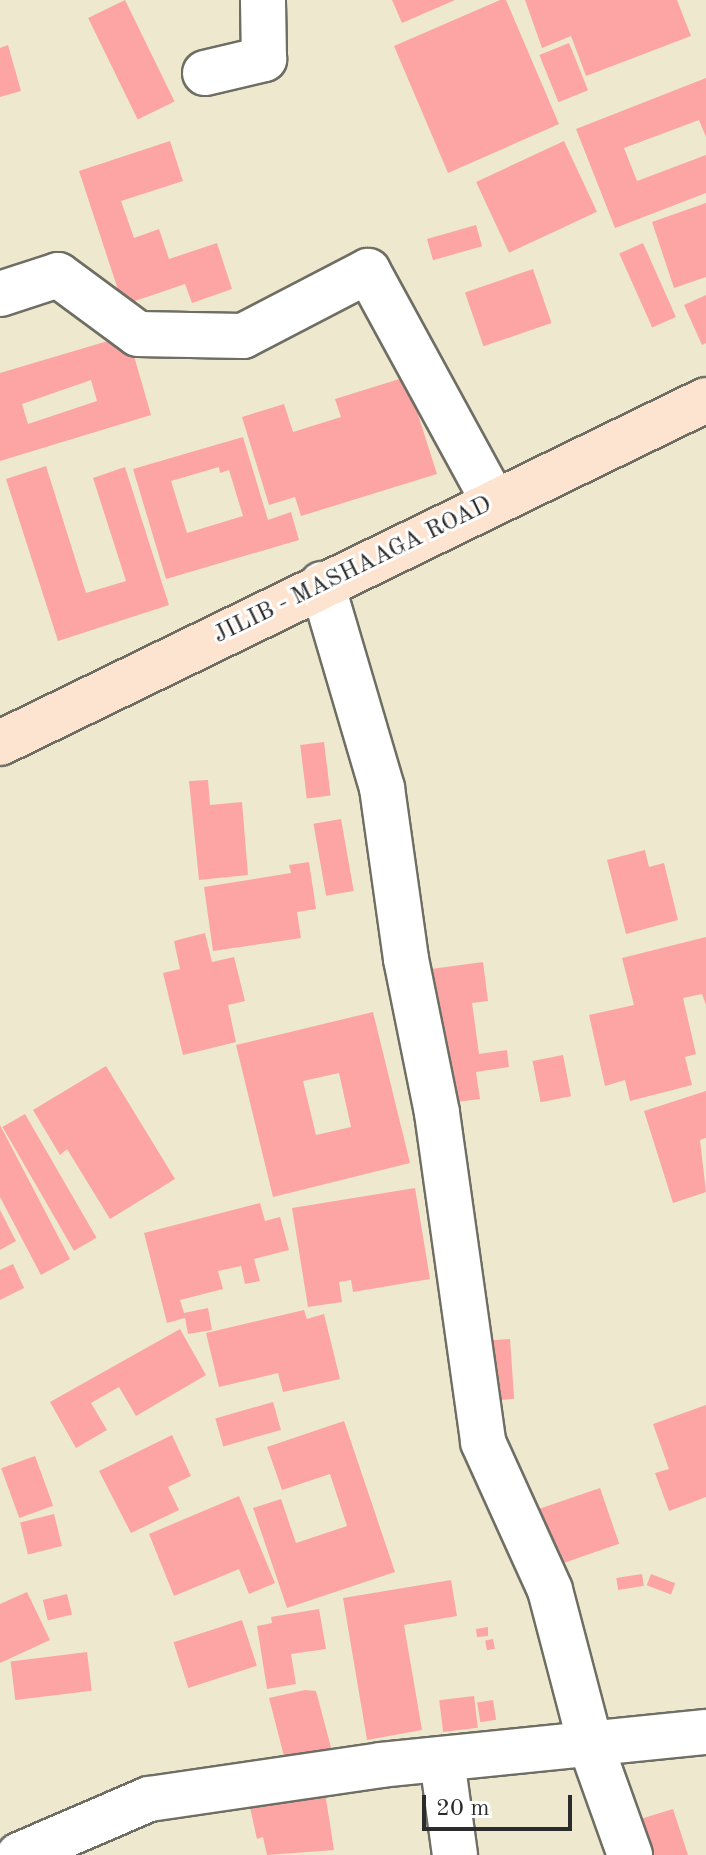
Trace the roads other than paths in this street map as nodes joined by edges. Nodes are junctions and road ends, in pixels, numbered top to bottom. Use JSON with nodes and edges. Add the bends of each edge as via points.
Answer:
{"nodes":[{"id":1,"x":263,"y":0,"type":"edge"},
{"id":2,"x":205,"y":73,"type":"dead end"},
{"id":3,"x":0,"y":294,"type":"edge"},
{"id":4,"x":706,"y":400,"type":"edge"},
{"id":5,"x":494,"y":502,"type":"junction"},
{"id":6,"x":322,"y":584,"type":"junction"},
{"id":7,"x":0,"y":743,"type":"edge"},
{"id":8,"x":706,"y":1732,"type":"edge"},
{"id":9,"x":591,"y":1746,"type":"junction"},
{"id":10,"x":442,"y":1760,"type":"junction"},
{"id":11,"x":19,"y":1855,"type":"edge"},
{"id":12,"x":455,"y":1855,"type":"edge"},
{"id":13,"x":630,"y":1855,"type":"edge"}],
"edges":[{"from":1,"to":2,"type":"street","via":[[264,59]]},
{"from":3,"to":5,"type":"street","via":[[58,275],[138,334],[243,336],[368,271]]},
{"from":4,"to":5,"type":"main road","name":"JILIB - MASHAAGA ROAD"},
{"from":5,"to":6,"type":"main road","name":"JILIB - MASHAAGA ROAD"},
{"from":6,"to":7,"type":"main road","name":"JILIB - MASHAAGA ROAD"},
{"from":6,"to":9,"type":"street","via":[[382,788],[406,959],[437,1113],[483,1442],[550,1590]]},
{"from":8,"to":9,"type":"street"},
{"from":9,"to":10,"type":"street"},
{"from":9,"to":13,"type":"street"},
{"from":10,"to":11,"type":"street","via":[[149,1799]]},
{"from":10,"to":12,"type":"street"}]}
